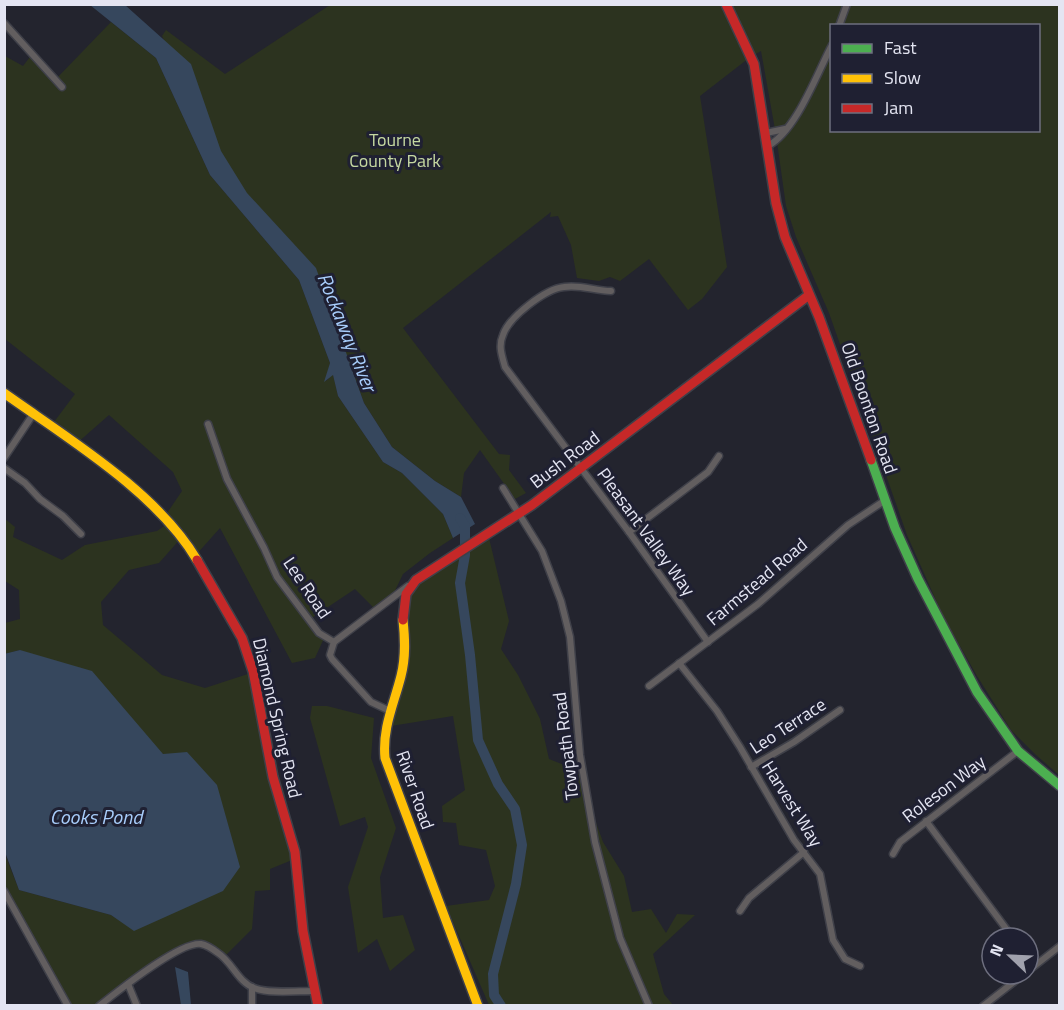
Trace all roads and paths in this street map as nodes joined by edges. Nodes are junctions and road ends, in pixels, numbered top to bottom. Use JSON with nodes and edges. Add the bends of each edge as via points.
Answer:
{"nodes":[{"id":1,"x":726,"y":4,"type":"edge"},
{"id":2,"x":847,"y":4,"type":"edge"},
{"id":3,"x":4,"y":23,"type":"edge"},
{"id":4,"x":840,"y":24,"type":"edge"},
{"id":5,"x":830,"y":47,"type":"edge"},
{"id":6,"x":62,"y":87,"type":"dead end"},
{"id":7,"x":786,"y":128,"type":"junction"},
{"id":8,"x":766,"y":133,"type":"junction"},
{"id":9,"x":768,"y":146,"type":"junction"},
{"id":10,"x":611,"y":291,"type":"dead end"},
{"id":11,"x":809,"y":295,"type":"junction"},
{"id":12,"x":4,"y":393,"type":"edge"},
{"id":13,"x":34,"y":413,"type":"junction"},
{"id":14,"x":208,"y":424,"type":"dead end"},
{"id":15,"x":718,"y":456,"type":"dead end"},
{"id":16,"x":4,"y":459,"type":"edge"},
{"id":17,"x":4,"y":468,"type":"edge"},
{"id":18,"x":581,"y":469,"type":"junction"},
{"id":19,"x":504,"y":488,"type":"dead end"},
{"id":20,"x":884,"y":501,"type":"junction"},
{"id":21,"x":519,"y":513,"type":"junction"},
{"id":22,"x":629,"y":532,"type":"junction"},
{"id":23,"x":81,"y":534,"type":"dead end"},
{"id":24,"x":415,"y":580,"type":"junction"},
{"id":25,"x":334,"y":642,"type":"junction"},
{"id":26,"x":708,"y":642,"type":"junction"},
{"id":27,"x":679,"y":663,"type":"junction"},
{"id":28,"x":649,"y":686,"type":"dead end"},
{"id":29,"x":840,"y":710,"type":"dead end"},
{"id":30,"x":390,"y":711,"type":"junction"},
{"id":31,"x":1018,"y":751,"type":"junction"},
{"id":32,"x":751,"y":767,"type":"junction"},
{"id":33,"x":1059,"y":786,"type":"edge"},
{"id":34,"x":926,"y":821,"type":"junction"},
{"id":35,"x":804,"y":852,"type":"junction"},
{"id":36,"x":892,"y":854,"type":"dead end"},
{"id":37,"x":4,"y":891,"type":"edge"},
{"id":38,"x":740,"y":911,"type":"dead end"},
{"id":39,"x":1004,"y":926,"type":"edge"},
{"id":40,"x":1059,"y":946,"type":"edge"},
{"id":41,"x":1040,"y":961,"type":"edge"},
{"id":42,"x":860,"y":966,"type":"dead end"},
{"id":43,"x":128,"y":984,"type":"junction"},
{"id":44,"x":1008,"y":986,"type":"edge"},
{"id":45,"x":252,"y":987,"type":"junction"},
{"id":46,"x":314,"y":991,"type":"junction"},
{"id":47,"x":68,"y":1005,"type":"edge"},
{"id":48,"x":99,"y":1005,"type":"edge"},
{"id":49,"x":137,"y":1005,"type":"edge"},
{"id":50,"x":252,"y":1005,"type":"edge"},
{"id":51,"x":318,"y":1005,"type":"edge"},
{"id":52,"x":478,"y":1005,"type":"edge"},
{"id":53,"x":649,"y":1005,"type":"edge"},
{"id":54,"x":983,"y":1005,"type":"edge"}],
"edges":[{"from":1,"to":8,"type":"street","name":"Old Boonton Road","via":[[754,64]]},
{"from":2,"to":4,"type":"street"},
{"from":3,"to":6,"type":"street"},
{"from":5,"to":7,"type":"street","via":[[812,88]]},
{"from":7,"to":8,"type":"street"},
{"from":7,"to":9,"type":"street"},
{"from":8,"to":9,"type":"street","name":"Old Boonton Road"},
{"from":9,"to":11,"type":"street","name":"Old Boonton Road","via":[[780,222]]},
{"from":10,"to":18,"type":"street","name":"Pleasant Valley Way","via":[[575,286],[552,290],[514,317],[502,336],[500,348],[505,367]]},
{"from":11,"to":18,"type":"street","name":"Bush Road"},
{"from":11,"to":20,"type":"street","name":"Old Boonton Road"},
{"from":12,"to":13,"type":"street","name":"Diamond Spring Road"},
{"from":13,"to":16,"type":"street"},
{"from":13,"to":46,"type":"street","name":"Diamond Spring Road","via":[[134,488],[178,532],[242,638],[253,671],[273,777],[295,852]]},
{"from":14,"to":25,"type":"street","name":"Lee Road","via":[[227,479],[277,577],[319,633]]},
{"from":15,"to":22,"type":"street","via":[[708,472]]},
{"from":17,"to":23,"type":"street"},
{"from":18,"to":21,"type":"street","name":"Bush Road"},
{"from":18,"to":22,"type":"street","name":"Pleasant Valley Way"},
{"from":19,"to":21,"type":"street","name":"Towpath Road"},
{"from":20,"to":26,"type":"street","name":"Farmstead Road","via":[[848,525]]},
{"from":20,"to":31,"type":"street","name":"Old Boonton Road","via":[[956,655]]},
{"from":21,"to":24,"type":"street","name":"Bush Road"},
{"from":21,"to":53,"type":"street","name":"Towpath Road","via":[[550,568],[568,626],[580,754],[595,842],[620,938]]},
{"from":22,"to":26,"type":"street","name":"Pleasant Valley Way"},
{"from":24,"to":25,"type":"street","name":"Bush Road"},
{"from":24,"to":30,"type":"street","name":"River Road","via":[[404,604],[405,662]]},
{"from":25,"to":30,"type":"street","name":"Lee Road","via":[[332,659],[371,702]]},
{"from":26,"to":27,"type":"street","name":"Farmstead Road"},
{"from":27,"to":28,"type":"street","name":"Farmstead Road"},
{"from":27,"to":32,"type":"street","name":"Harvest Way","via":[[717,711]]},
{"from":29,"to":32,"type":"street","name":"Leo Terrace"},
{"from":30,"to":52,"type":"street","name":"River Road","via":[[383,749],[387,770]]},
{"from":31,"to":33,"type":"street","name":"Old Boonton Road"},
{"from":31,"to":34,"type":"street","name":"Roleson Way"},
{"from":32,"to":35,"type":"street","name":"Harvest Way"},
{"from":34,"to":36,"type":"street","name":"Roleson Way","via":[[900,842]]},
{"from":34,"to":39,"type":"street"},
{"from":35,"to":38,"type":"street","via":[[749,898]]},
{"from":35,"to":42,"type":"street","name":"Harvest Way","via":[[820,874],[833,940],[845,959]]},
{"from":37,"to":47,"type":"street"},
{"from":40,"to":41,"type":"street"},
{"from":43,"to":45,"type":"street","via":[[182,949],[201,944],[221,954]]},
{"from":43,"to":48,"type":"street"},
{"from":43,"to":49,"type":"street"},
{"from":44,"to":54,"type":"street"},
{"from":45,"to":46,"type":"street"},
{"from":45,"to":50,"type":"street"},
{"from":46,"to":51,"type":"street","name":"Diamond Spring Road"}]}
